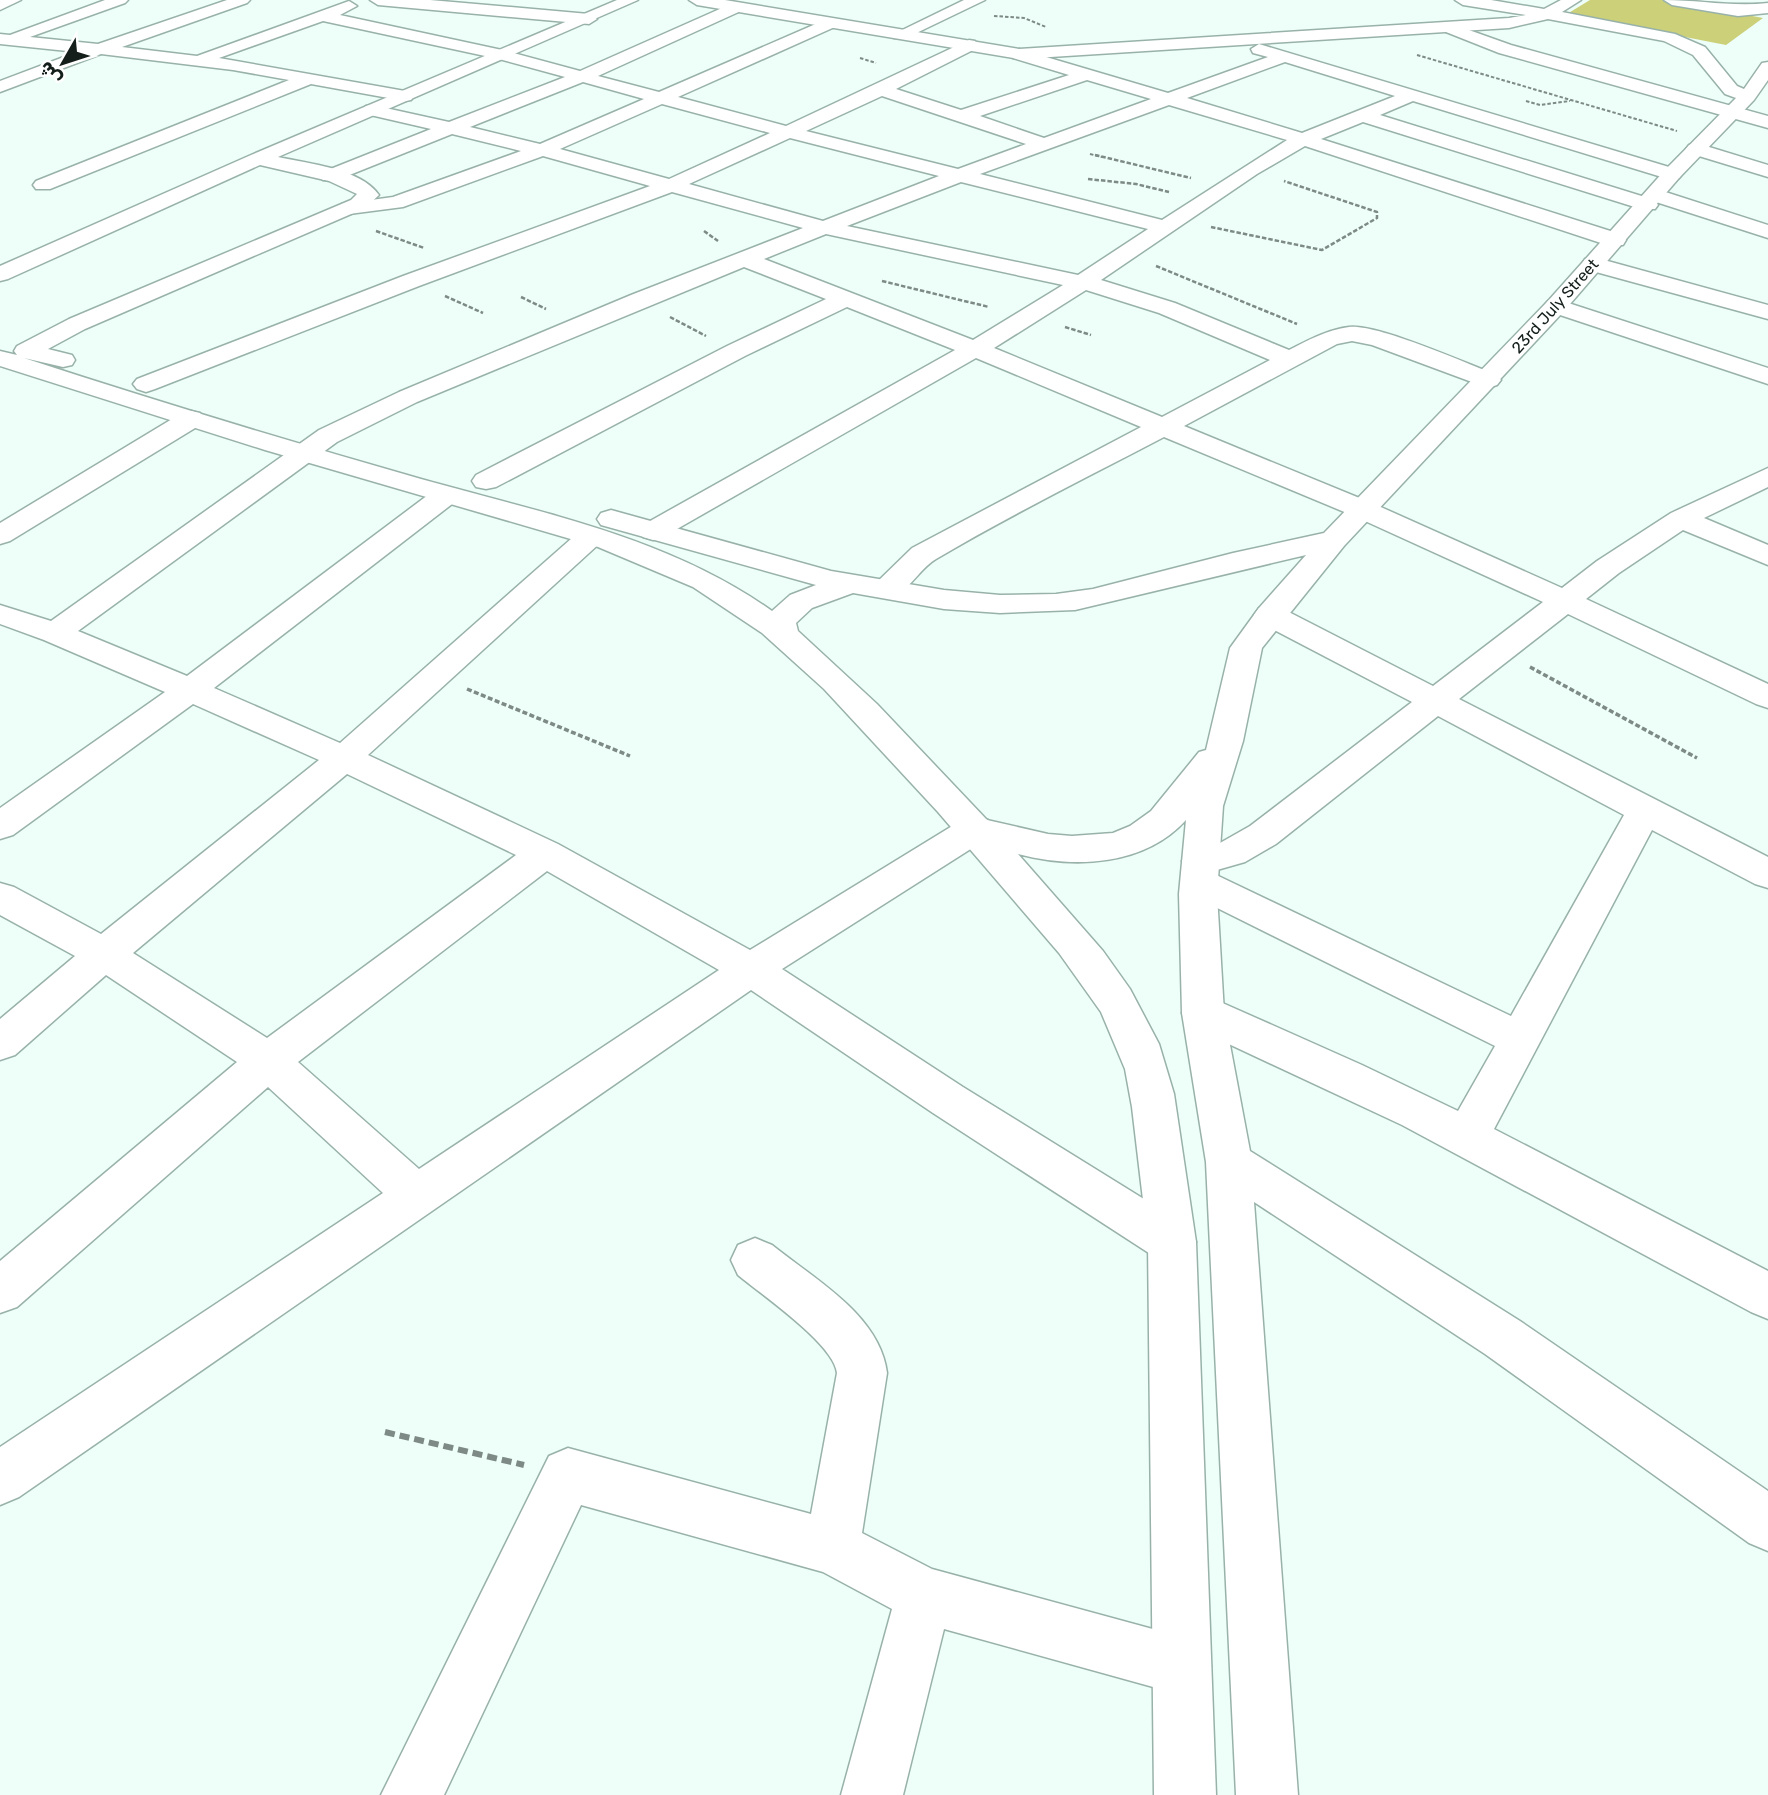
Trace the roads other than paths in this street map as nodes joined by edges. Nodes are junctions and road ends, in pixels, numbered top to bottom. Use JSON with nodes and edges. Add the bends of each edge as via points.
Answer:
{"nodes":[{"id":1,"x":13,"y":0,"type":"edge"},
{"id":2,"x":120,"y":0,"type":"edge"},
{"id":3,"x":242,"y":0,"type":"edge"},
{"id":4,"x":364,"y":0,"type":"edge"},
{"id":5,"x":378,"y":0,"type":"edge"},
{"id":6,"x":630,"y":0,"type":"edge"},
{"id":7,"x":697,"y":0,"type":"edge"},
{"id":8,"x":977,"y":0,"type":"edge"},
{"id":9,"x":1463,"y":0,"type":"edge"},
{"id":10,"x":1573,"y":0,"type":"edge"},
{"id":11,"x":1672,"y":0,"type":"edge"},
{"id":12,"x":932,"y":4,"type":"dead end"},
{"id":13,"x":0,"y":5,"type":"edge"},
{"id":14,"x":737,"y":7,"type":"junction"},
{"id":15,"x":1768,"y":8,"type":"edge"},
{"id":16,"x":956,"y":9,"type":"junction"},
{"id":17,"x":1550,"y":14,"type":"junction"},
{"id":18,"x":324,"y":16,"type":"junction"},
{"id":19,"x":589,"y":19,"type":"junction"},
{"id":20,"x":831,"y":23,"type":"junction"},
{"id":21,"x":1452,"y":29,"type":"junction"},
{"id":22,"x":400,"y":32,"type":"junction"},
{"id":23,"x":900,"y":34,"type":"junction"},
{"id":24,"x":3,"y":39,"type":"edge"},
{"id":25,"x":378,"y":42,"type":"dead end"},
{"id":26,"x":1238,"y":42,"type":"junction"},
{"id":27,"x":969,"y":45,"type":"junction"},
{"id":28,"x":99,"y":49,"type":"junction"},
{"id":29,"x":1019,"y":54,"type":"junction"},
{"id":30,"x":502,"y":55,"type":"junction"},
{"id":31,"x":1283,"y":57,"type":"junction"},
{"id":32,"x":199,"y":60,"type":"junction"},
{"id":33,"x":1768,"y":67,"type":"edge"},
{"id":34,"x":1088,"y":74,"type":"junction"},
{"id":35,"x":581,"y":77,"type":"junction"},
{"id":36,"x":312,"y":78,"type":"junction"},
{"id":37,"x":0,"y":87,"type":"edge"},
{"id":38,"x":881,"y":90,"type":"junction"},
{"id":39,"x":1413,"y":95,"type":"junction"},
{"id":40,"x":405,"y":96,"type":"junction"},
{"id":41,"x":1167,"y":98,"type":"junction"},
{"id":42,"x":662,"y":99,"type":"junction"},
{"id":43,"x":1740,"y":104,"type":"junction"},
{"id":44,"x":373,"y":110,"type":"junction"},
{"id":45,"x":1362,"y":115,"type":"junction"},
{"id":46,"x":963,"y":116,"type":"junction"},
{"id":47,"x":1768,"y":122,"type":"edge"},
{"id":48,"x":452,"y":128,"type":"junction"},
{"id":49,"x":787,"y":132,"type":"junction"},
{"id":50,"x":1422,"y":136,"type":"junction"},
{"id":51,"x":1303,"y":139,"type":"junction"},
{"id":52,"x":1045,"y":144,"type":"junction"},
{"id":53,"x":1700,"y":144,"type":"junction"},
{"id":54,"x":542,"y":150,"type":"junction"},
{"id":55,"x":258,"y":159,"type":"junction"},
{"id":56,"x":1363,"y":159,"type":"junction"},
{"id":57,"x":1768,"y":172,"type":"edge"},
{"id":58,"x":962,"y":174,"type":"junction"},
{"id":59,"x":1672,"y":174,"type":"junction"},
{"id":60,"x":330,"y":176,"type":"junction"},
{"id":61,"x":43,"y":185,"type":"dead end"},
{"id":62,"x":669,"y":187,"type":"junction"},
{"id":63,"x":1652,"y":200,"type":"junction"},
{"id":64,"x":341,"y":211,"type":"junction"},
{"id":65,"x":1171,"y":224,"type":"junction"},
{"id":66,"x":826,"y":228,"type":"junction"},
{"id":67,"x":1768,"y":232,"type":"edge"},
{"id":68,"x":1615,"y":240,"type":"junction"},
{"id":69,"x":744,"y":259,"type":"junction"},
{"id":70,"x":1593,"y":264,"type":"junction"},
{"id":71,"x":0,"y":274,"type":"edge"},
{"id":72,"x":1083,"y":284,"type":"junction"},
{"id":73,"x":843,"y":300,"type":"junction"},
{"id":74,"x":1556,"y":306,"type":"junction"},
{"id":75,"x":1768,"y":312,"type":"edge"},
{"id":76,"x":973,"y":348,"type":"junction"},
{"id":77,"x":7,"y":356,"type":"edge"},
{"id":78,"x":1289,"y":359,"type":"junction"},
{"id":79,"x":1768,"y":376,"type":"edge"},
{"id":80,"x":1488,"y":380,"type":"junction"},
{"id":81,"x":146,"y":384,"type":"junction"},
{"id":82,"x":191,"y":419,"type":"junction"},
{"id":83,"x":1161,"y":428,"type":"junction"},
{"id":84,"x":316,"y":445,"type":"junction"},
{"id":85,"x":1768,"y":476,"type":"edge"},
{"id":86,"x":486,"y":481,"type":"junction"},
{"id":87,"x":446,"y":495,"type":"junction"},
{"id":88,"x":1681,"y":519,"type":"junction"},
{"id":89,"x":1349,"y":525,"type":"junction"},
{"id":90,"x":653,"y":531,"type":"junction"},
{"id":91,"x":0,"y":535,"type":"edge"},
{"id":92,"x":590,"y":537,"type":"junction"},
{"id":93,"x":1768,"y":555,"type":"edge"},
{"id":94,"x":849,"y":585,"type":"junction"},
{"id":95,"x":887,"y":589,"type":"junction"},
{"id":96,"x":1564,"y":600,"type":"junction"},
{"id":97,"x":0,"y":614,"type":"edge"},
{"id":98,"x":1270,"y":615,"type":"junction"},
{"id":99,"x":782,"y":632,"type":"junction"},
{"id":100,"x":55,"y":633,"type":"junction"},
{"id":101,"x":190,"y":690,"type":"junction"},
{"id":102,"x":1768,"y":697,"type":"edge"},
{"id":103,"x":1436,"y":700,"type":"junction"},
{"id":104,"x":1226,"y":741,"type":"junction"},
{"id":105,"x":344,"y":758,"type":"junction"},
{"id":106,"x":1644,"y":811,"type":"junction"},
{"id":107,"x":0,"y":826,"type":"edge"},
{"id":108,"x":975,"y":830,"type":"junction"},
{"id":109,"x":545,"y":853,"type":"junction"},
{"id":110,"x":1200,"y":872,"type":"junction"},
{"id":111,"x":1768,"y":874,"type":"edge"},
{"id":112,"x":0,"y":897,"type":"edge"},
{"id":113,"x":104,"y":954,"type":"junction"},
{"id":114,"x":751,"y":969,"type":"junction"},
{"id":115,"x":1203,"y":1013,"type":"junction"},
{"id":116,"x":1520,"y":1039,"type":"junction"},
{"id":117,"x":0,"y":1044,"type":"edge"},
{"id":118,"x":268,"y":1061,"type":"junction"},
{"id":119,"x":1467,"y":1137,"type":"junction"},
{"id":120,"x":1229,"y":1162,"type":"junction"},
{"id":121,"x":418,"y":1195,"type":"junction"},
{"id":122,"x":1172,"y":1242,"type":"junction"},
{"id":123,"x":755,"y":1260,"type":"dead end"},
{"id":124,"x":0,"y":1291,"type":"edge"},
{"id":125,"x":1768,"y":1296,"type":"edge"},
{"id":126,"x":0,"y":1478,"type":"edge"},
{"id":127,"x":1768,"y":1524,"type":"edge"},
{"id":128,"x":832,"y":1547,"type":"junction"},
{"id":129,"x":924,"y":1595,"type":"junction"},
{"id":130,"x":1182,"y":1666,"type":"junction"},
{"id":131,"x":412,"y":1795,"type":"edge"},
{"id":132,"x":872,"y":1795,"type":"edge"},
{"id":133,"x":1185,"y":1795,"type":"edge"},
{"id":134,"x":1267,"y":1795,"type":"edge"}],
"edges":[{"from":1,"to":13,"type":"street"},
{"from":2,"to":24,"type":"street"},
{"from":3,"to":28,"type":"street"},
{"from":4,"to":18,"type":"street"},
{"from":5,"to":19,"type":"street"},
{"from":6,"to":19,"type":"street"},
{"from":7,"to":14,"type":"street"},
{"from":8,"to":16,"type":"street"},
{"from":9,"to":17,"type":"street"},
{"from":10,"to":17,"type":"street"},
{"from":11,"to":15,"type":"street","via":[[1738,11]]},
{"from":12,"to":16,"type":"street"},
{"from":14,"to":20,"type":"street"},
{"from":14,"to":35,"type":"street"},
{"from":16,"to":23,"type":"street"},
{"from":17,"to":21,"type":"street"},
{"from":17,"to":43,"type":"street","via":[[1681,42],[1699,51]]},
{"from":18,"to":22,"type":"street"},
{"from":18,"to":32,"type":"street"},
{"from":19,"to":30,"type":"street"},
{"from":20,"to":23,"type":"street"},
{"from":20,"to":42,"type":"street"},
{"from":21,"to":26,"type":"street"},
{"from":21,"to":43,"type":"street","via":[[1505,49]]},
{"from":22,"to":25,"type":"street"},
{"from":22,"to":30,"type":"street"},
{"from":23,"to":27,"type":"street"},
{"from":24,"to":28,"type":"street"},
{"from":26,"to":29,"type":"street"},
{"from":26,"to":31,"type":"street"},
{"from":27,"to":29,"type":"street"},
{"from":27,"to":38,"type":"street"},
{"from":28,"to":32,"type":"street"},
{"from":28,"to":37,"type":"street"},
{"from":29,"to":34,"type":"street"},
{"from":30,"to":35,"type":"street"},
{"from":30,"to":40,"type":"street"},
{"from":31,"to":39,"type":"street"},
{"from":31,"to":41,"type":"street"},
{"from":32,"to":36,"type":"street"},
{"from":33,"to":43,"type":"street","name":"23rd July Street"},
{"from":34,"to":41,"type":"street"},
{"from":34,"to":46,"type":"street"},
{"from":35,"to":42,"type":"street"},
{"from":35,"to":48,"type":"street"},
{"from":36,"to":40,"type":"street"},
{"from":36,"to":61,"type":"street"},
{"from":38,"to":46,"type":"street"},
{"from":38,"to":49,"type":"street"},
{"from":39,"to":45,"type":"street"},
{"from":39,"to":59,"type":"street"},
{"from":40,"to":44,"type":"street"},
{"from":41,"to":51,"type":"street"},
{"from":41,"to":52,"type":"street"},
{"from":42,"to":49,"type":"street"},
{"from":42,"to":54,"type":"street"},
{"from":43,"to":47,"type":"street"},
{"from":43,"to":53,"type":"street","name":"23rd July Street"},
{"from":44,"to":48,"type":"street"},
{"from":44,"to":55,"type":"street"},
{"from":45,"to":50,"type":"street"},
{"from":45,"to":51,"type":"street"},
{"from":46,"to":52,"type":"street"},
{"from":48,"to":54,"type":"street"},
{"from":48,"to":60,"type":"street"},
{"from":49,"to":58,"type":"street"},
{"from":49,"to":62,"type":"street"},
{"from":50,"to":56,"type":"street"},
{"from":50,"to":63,"type":"street"},
{"from":51,"to":56,"type":"street"},
{"from":51,"to":65,"type":"street"},
{"from":52,"to":58,"type":"street"},
{"from":53,"to":57,"type":"street"},
{"from":53,"to":59,"type":"street","name":"23rd July Street"},
{"from":54,"to":62,"type":"street"},
{"from":54,"to":64,"type":"street","via":[[397,203]]},
{"from":55,"to":60,"type":"street"},
{"from":55,"to":71,"type":"street"},
{"from":56,"to":68,"type":"street"},
{"from":58,"to":65,"type":"street"},
{"from":58,"to":66,"type":"street"},
{"from":59,"to":63,"type":"street","name":"23rd July Street"},
{"from":60,"to":64,"type":"street","via":[[368,192],[366,199]]},
{"from":62,"to":66,"type":"street"},
{"from":62,"to":81,"type":"street"},
{"from":63,"to":67,"type":"street"},
{"from":63,"to":68,"type":"street","name":"23rd July Street"},
{"from":64,"to":77,"type":"street"},
{"from":65,"to":72,"type":"street"},
{"from":66,"to":69,"type":"street"},
{"from":66,"to":72,"type":"street"},
{"from":68,"to":70,"type":"street","name":"23rd July Street"},
{"from":69,"to":73,"type":"street"},
{"from":69,"to":84,"type":"street","via":[[408,397]]},
{"from":70,"to":74,"type":"street","name":"23rd July Street"},
{"from":70,"to":75,"type":"street"},
{"from":72,"to":76,"type":"street"},
{"from":72,"to":78,"type":"street","via":[[1146,300]]},
{"from":73,"to":76,"type":"street"},
{"from":73,"to":86,"type":"street"},
{"from":74,"to":79,"type":"street"},
{"from":74,"to":80,"type":"street","name":"23rd July Street"},
{"from":76,"to":83,"type":"street"},
{"from":76,"to":90,"type":"street"},
{"from":77,"to":81,"type":"street"},
{"from":77,"to":82,"type":"street"},
{"from":78,"to":80,"type":"street","via":[[1330,338],[1352,334],[1378,339]]},
{"from":78,"to":83,"type":"street"},
{"from":80,"to":89,"type":"street","name":"23rd July Street"},
{"from":81,"to":84,"type":"street"},
{"from":82,"to":84,"type":"street"},
{"from":82,"to":91,"type":"street"},
{"from":83,"to":89,"type":"street"},
{"from":83,"to":95,"type":"street","via":[[922,554]]},
{"from":84,"to":86,"type":"street"},
{"from":84,"to":87,"type":"street"},
{"from":84,"to":100,"type":"street"},
{"from":85,"to":88,"type":"street"},
{"from":86,"to":90,"type":"street"},
{"from":87,"to":92,"type":"street"},
{"from":87,"to":101,"type":"street"},
{"from":88,"to":93,"type":"street"},
{"from":88,"to":96,"type":"street"},
{"from":89,"to":95,"type":"street","via":[[1247,558],[1086,599],[973,603]]},
{"from":89,"to":96,"type":"street"},
{"from":89,"to":98,"type":"street","name":"23rd July Street"},
{"from":90,"to":94,"type":"street"},
{"from":92,"to":99,"type":"street","via":[[638,552],[704,582]]},
{"from":92,"to":105,"type":"street"},
{"from":94,"to":95,"type":"street"},
{"from":94,"to":99,"type":"street","via":[[791,608],[780,623]]},
{"from":96,"to":102,"type":"street"},
{"from":96,"to":103,"type":"street"},
{"from":97,"to":100,"type":"street"},
{"from":98,"to":103,"type":"street"},
{"from":98,"to":104,"type":"street","name":"23rd July Street","via":[[1246,648]]},
{"from":99,"to":108,"type":"street","via":[[868,715]]},
{"from":100,"to":101,"type":"street"},
{"from":101,"to":105,"type":"street"},
{"from":101,"to":107,"type":"street"},
{"from":103,"to":106,"type":"street"},
{"from":103,"to":110,"type":"street","via":[[1263,835]]},
{"from":104,"to":108,"type":"street","via":[[1166,819],[1133,841],[1075,850],[1021,843]]},
{"from":104,"to":110,"type":"street","name":"23rd July Street","via":[[1205,806]]},
{"from":105,"to":109,"type":"street"},
{"from":105,"to":113,"type":"street"},
{"from":106,"to":111,"type":"street"},
{"from":106,"to":116,"type":"street"},
{"from":108,"to":114,"type":"street"},
{"from":108,"to":122,"type":"street","via":[[1111,989],[1133,1031],[1154,1102]]},
{"from":109,"to":114,"type":"street"},
{"from":109,"to":118,"type":"street"},
{"from":110,"to":115,"type":"street","name":"23rd July Street"},
{"from":110,"to":116,"type":"street"},
{"from":112,"to":113,"type":"street"},
{"from":113,"to":117,"type":"street"},
{"from":113,"to":118,"type":"street"},
{"from":114,"to":121,"type":"street"},
{"from":114,"to":122,"type":"street"},
{"from":115,"to":119,"type":"street","via":[[1289,1049]]},
{"from":115,"to":120,"type":"street","name":"23rd July Street"},
{"from":116,"to":119,"type":"street"},
{"from":118,"to":121,"type":"street"},
{"from":118,"to":124,"type":"street"},
{"from":119,"to":125,"type":"street"},
{"from":120,"to":127,"type":"street","via":[[1595,1401]]},
{"from":120,"to":134,"type":"street","name":"23rd July Street"},
{"from":121,"to":126,"type":"street"},
{"from":122,"to":130,"type":"street"},
{"from":123,"to":128,"type":"street","via":[[839,1329],[860,1355],[863,1373]]},
{"from":128,"to":129,"type":"street"},
{"from":128,"to":131,"type":"street","via":[[568,1475]]},
{"from":129,"to":130,"type":"street"},
{"from":129,"to":132,"type":"street"},
{"from":130,"to":133,"type":"street"}]}
